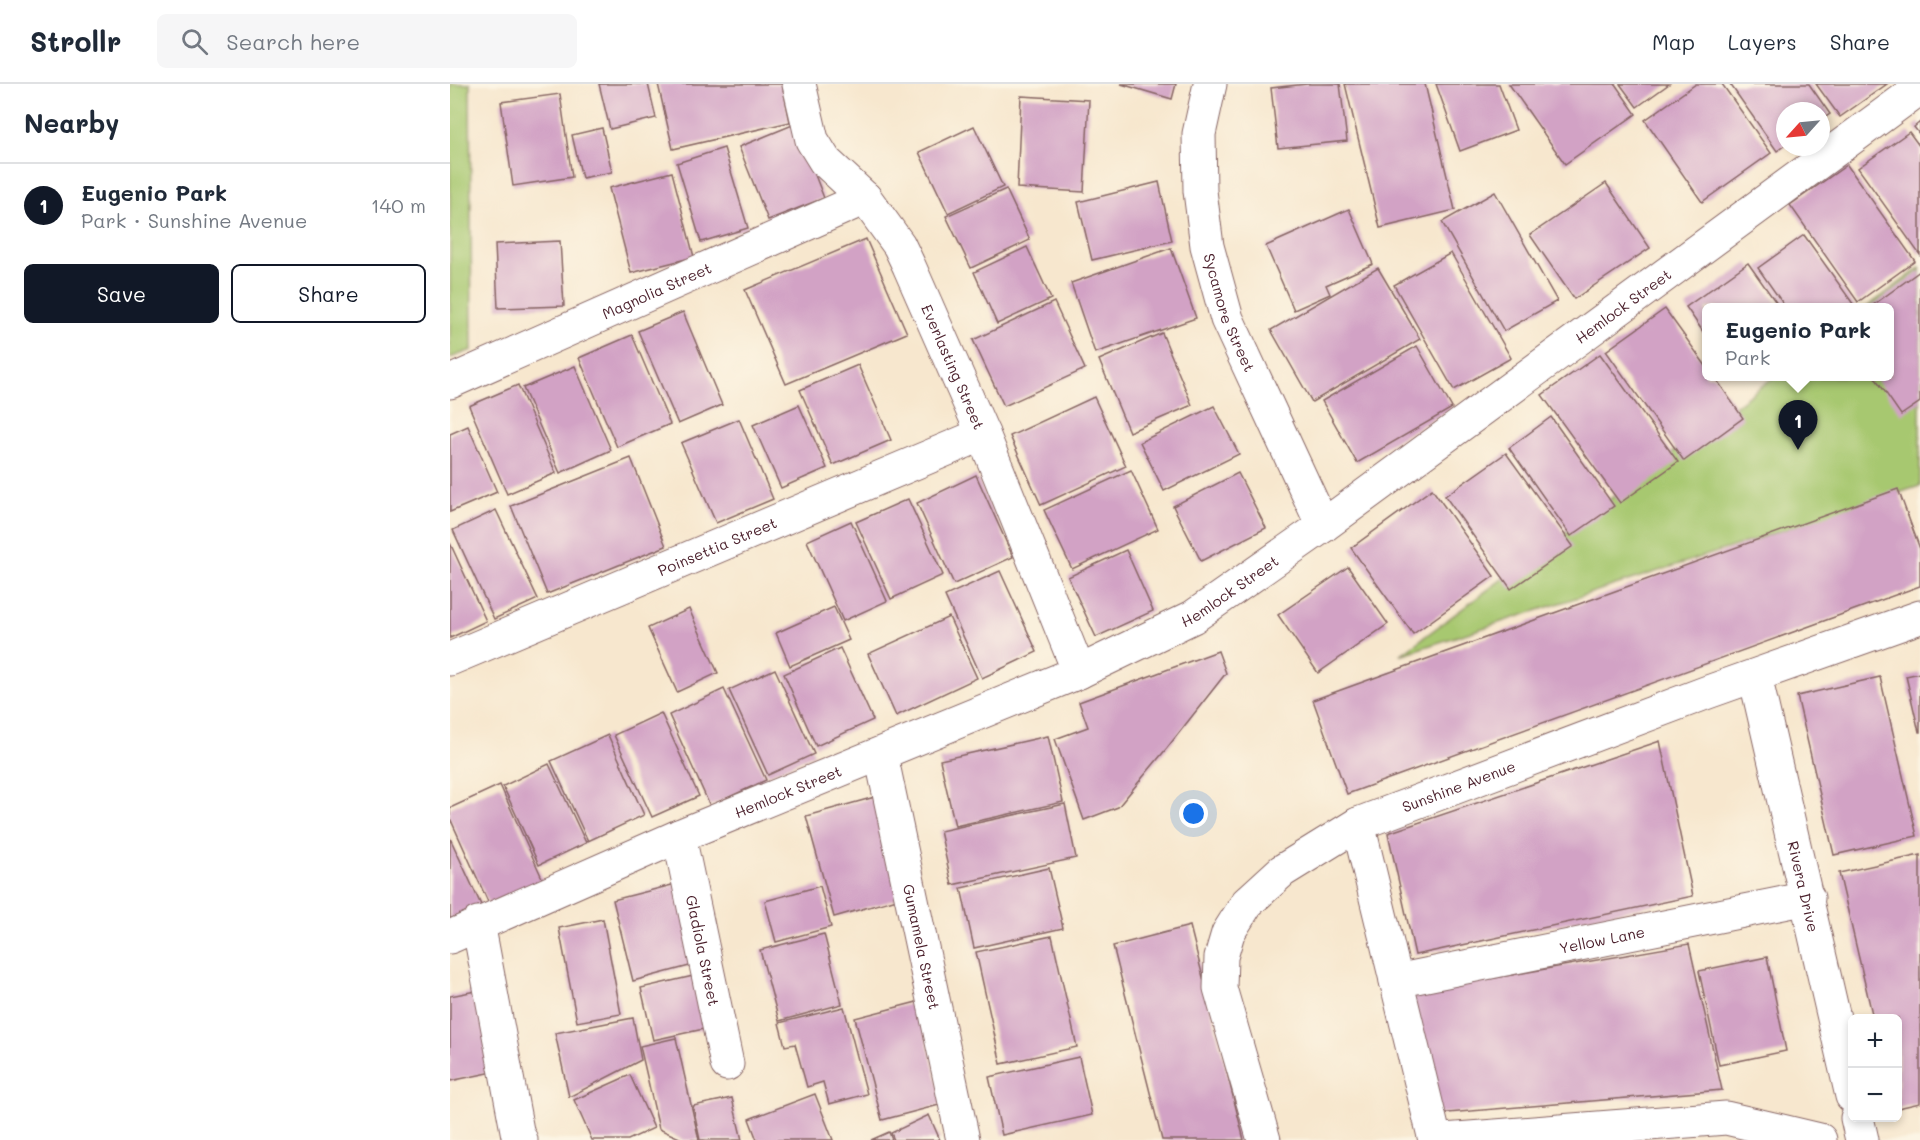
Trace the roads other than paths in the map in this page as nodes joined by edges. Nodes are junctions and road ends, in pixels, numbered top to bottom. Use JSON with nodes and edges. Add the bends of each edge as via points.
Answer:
{"nodes":[{"id":1,"x":799,"y":84,"type":"edge"},
{"id":2,"x":1210,"y":84,"type":"edge"},
{"id":3,"x":1920,"y":88,"type":"edge"},
{"id":4,"x":865,"y":198,"type":"junction"},
{"id":5,"x":450,"y":382,"type":"edge"},
{"id":6,"x":984,"y":434,"type":"junction"},
{"id":7,"x":1323,"y":526,"type":"junction"},
{"id":8,"x":1920,"y":616,"type":"edge"},
{"id":9,"x":450,"y":659,"type":"edge"},
{"id":10,"x":1079,"y":672,"type":"junction"},
{"id":11,"x":1755,"y":676,"type":"junction"},
{"id":12,"x":881,"y":755,"type":"junction"},
{"id":13,"x":1358,"y":825,"type":"junction"},
{"id":14,"x":679,"y":836,"type":"junction"},
{"id":15,"x":1808,"y":898,"type":"junction"},
{"id":16,"x":464,"y":930,"type":"edge"},
{"id":17,"x":1396,"y":981,"type":"junction"},
{"id":18,"x":727,"y":1064,"type":"dead end"},
{"id":19,"x":1848,"y":1078,"type":"edge"},
{"id":20,"x":1858,"y":1122,"type":"edge"},
{"id":21,"x":521,"y":1140,"type":"edge"},
{"id":22,"x":963,"y":1140,"type":"edge"},
{"id":23,"x":1264,"y":1140,"type":"edge"},
{"id":24,"x":1435,"y":1140,"type":"edge"},
{"id":25,"x":1443,"y":1140,"type":"edge"},
{"id":26,"x":1820,"y":1140,"type":"edge"},
{"id":27,"x":1862,"y":1140,"type":"edge"}],
"edges":[{"from":1,"to":4,"type":"street","name":"Everlasting Street","via":[[812,140],[825,161]]},
{"from":2,"to":7,"type":"street","name":"Sycamore Street","via":[[1199,134],[1200,191],[1207,246],[1227,320]]},
{"from":3,"to":7,"type":"street","name":"Hemlock Street"},
{"from":4,"to":5,"type":"street","name":"Magnolia Street"},
{"from":4,"to":6,"type":"street","name":"Everlasting Street","via":[[899,245]]},
{"from":6,"to":9,"type":"street","name":"Poinsettia Street"},
{"from":6,"to":10,"type":"street","name":"Everlasting Street"},
{"from":7,"to":10,"type":"street","name":"Hemlock Street","via":[[1193,616]]},
{"from":8,"to":11,"type":"street","name":"Sunshine Avenue"},
{"from":10,"to":12,"type":"street","name":"Hemlock Street"},
{"from":11,"to":13,"type":"street","name":"Sunshine Avenue"},
{"from":11,"to":15,"type":"street","name":"Rivera Drive"},
{"from":12,"to":14,"type":"street","name":"Hemlock Street"},
{"from":12,"to":22,"type":"street","name":"Gumamela Street"},
{"from":13,"to":17,"type":"street"},
{"from":13,"to":23,"type":"street","name":"Sunshine Avenue","via":[[1281,871],[1247,903],[1228,933],[1221,957],[1220,988]]},
{"from":14,"to":16,"type":"street","name":"Hemlock Street"},
{"from":14,"to":18,"type":"street","name":"Gladiola Street"},
{"from":15,"to":17,"type":"street","name":"Yellow Lane"},
{"from":15,"to":19,"type":"street","name":"Rivera Drive"},
{"from":16,"to":21,"type":"street"},
{"from":17,"to":24,"type":"street"},
{"from":20,"to":27,"type":"street"},
{"from":25,"to":26,"type":"street","via":[[1726,1118]]}]}
